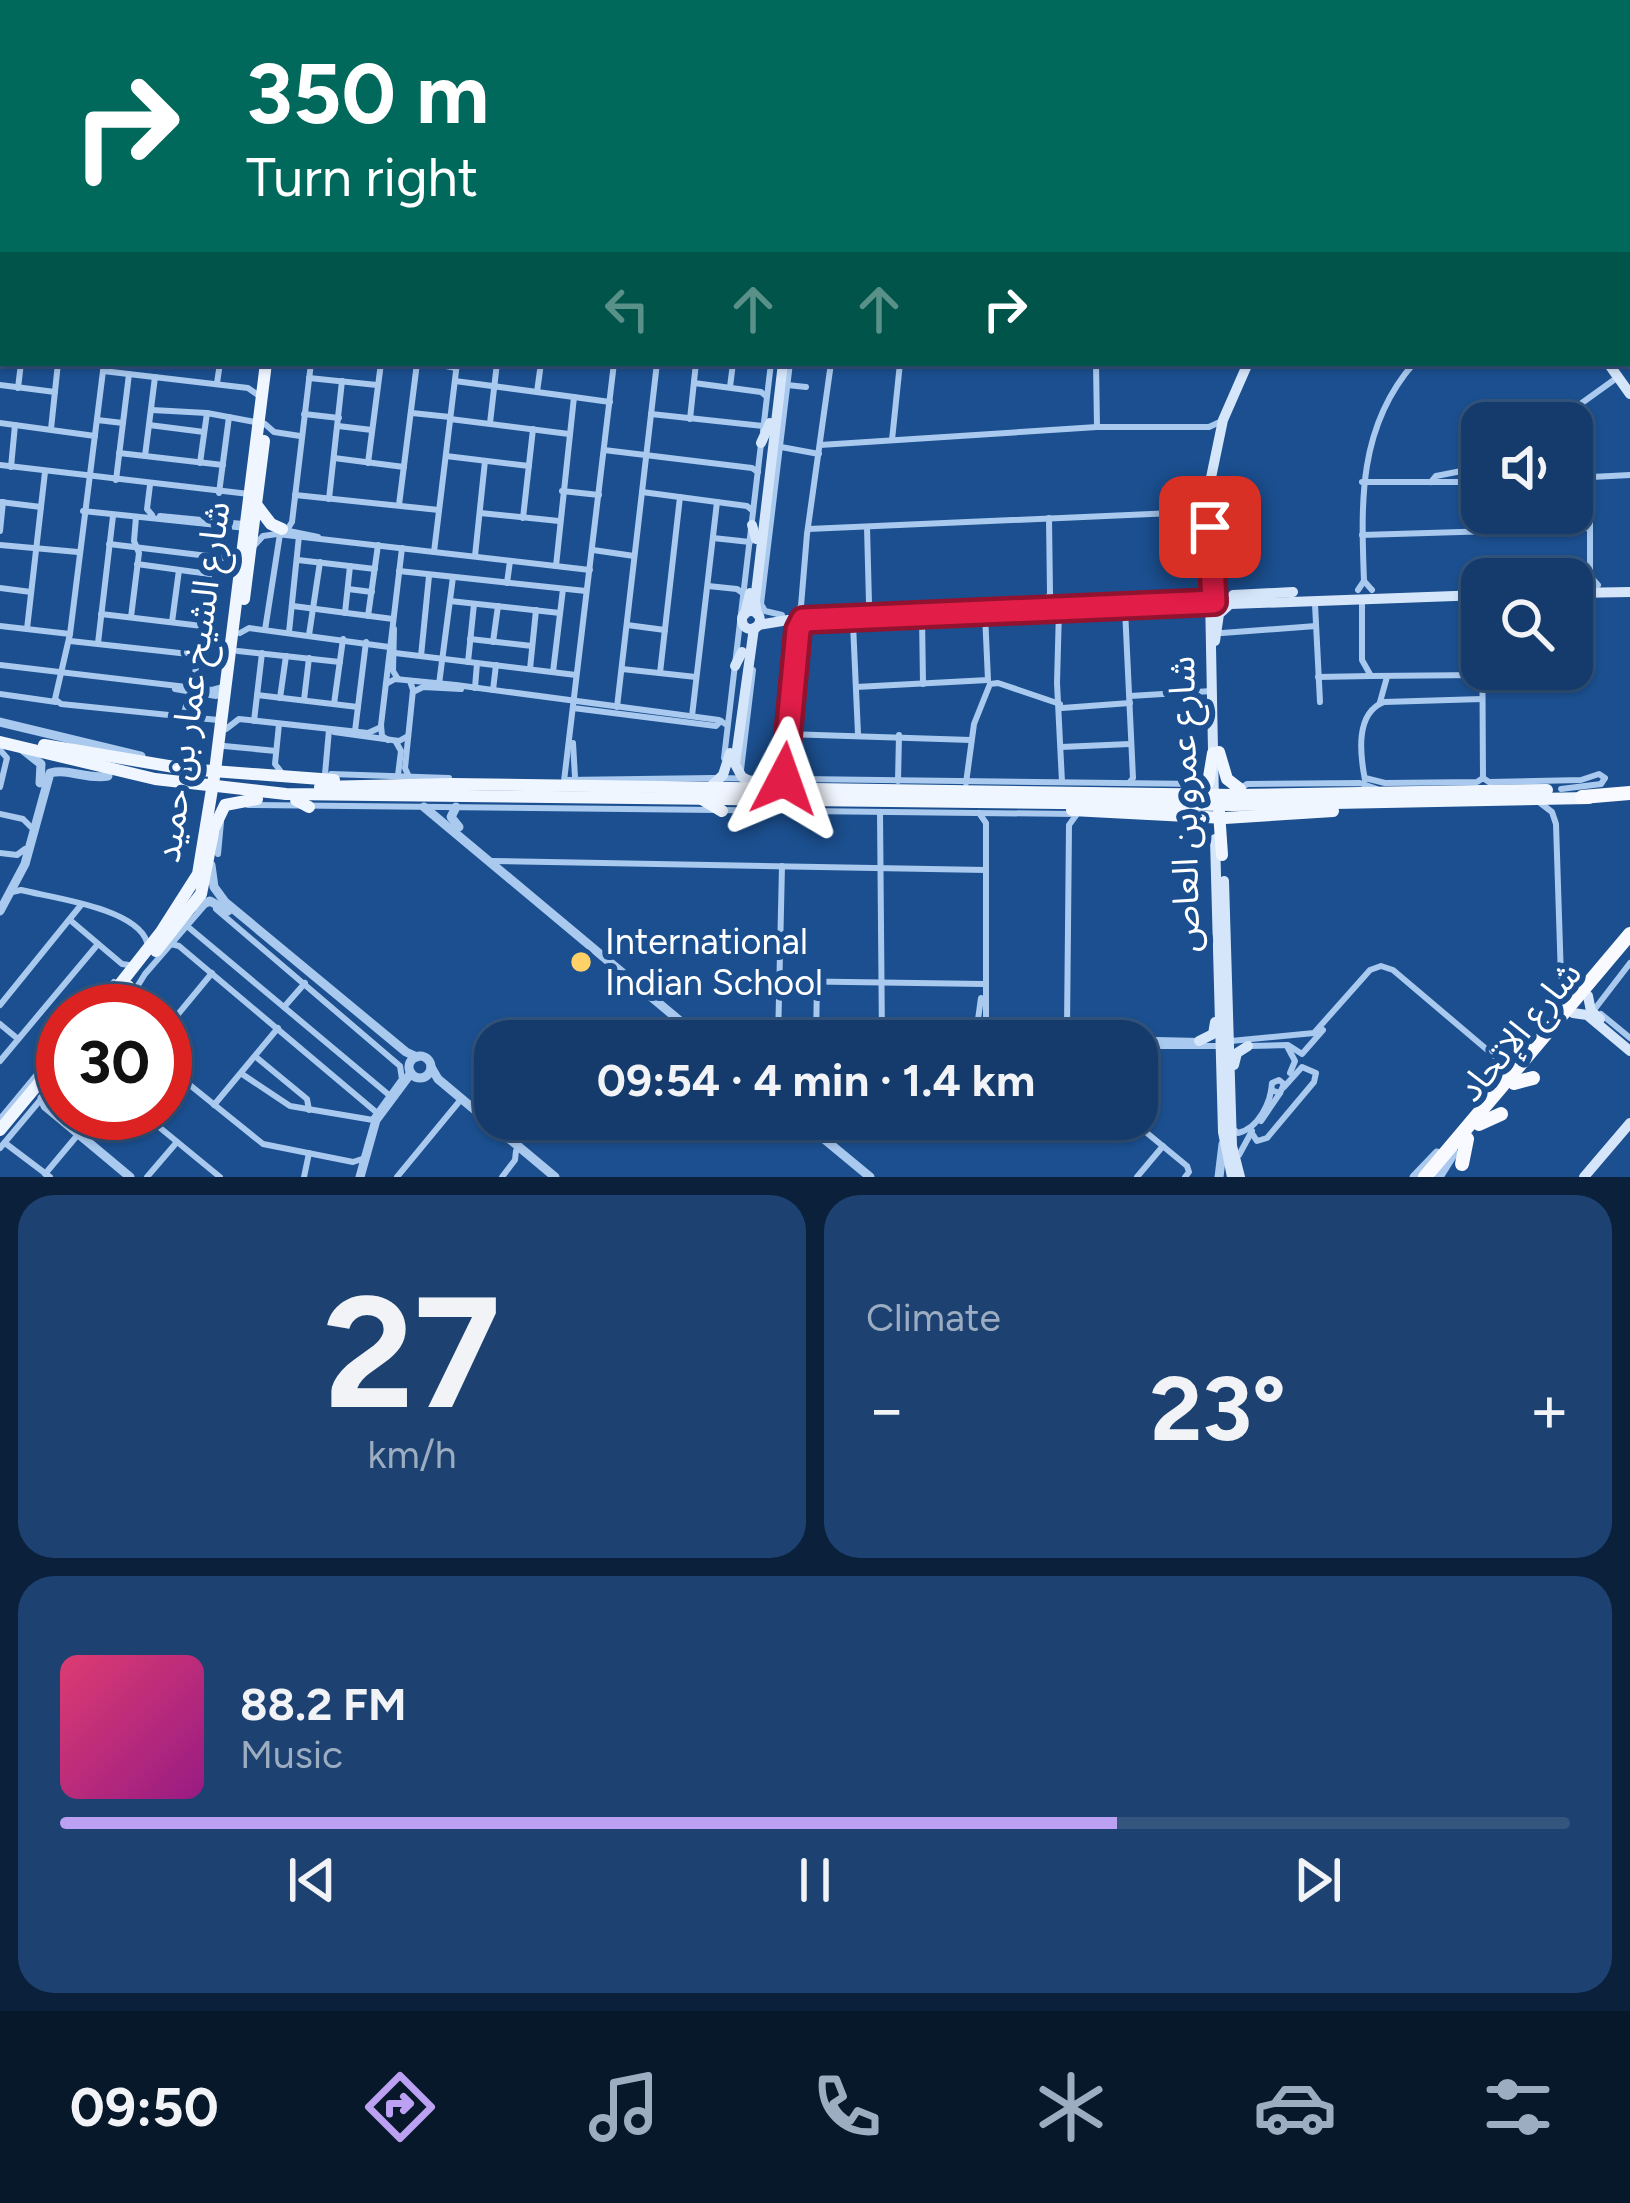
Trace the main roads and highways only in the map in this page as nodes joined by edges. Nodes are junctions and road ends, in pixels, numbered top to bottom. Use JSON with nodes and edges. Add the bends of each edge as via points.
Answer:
{"nodes":[{"id":1,"x":266,"y":366,"type":"edge"},
{"id":2,"x":266,"y":366,"type":"edge"},
{"id":3,"x":779,"y":366,"type":"edge"},
{"id":4,"x":779,"y":366,"type":"edge"},
{"id":5,"x":1249,"y":366,"type":"edge"},
{"id":6,"x":1249,"y":366,"type":"edge"},
{"id":7,"x":787,"y":385,"type":"road end"},
{"id":8,"x":768,"y":394,"type":"junction"},
{"id":9,"x":262,"y":419,"type":"junction"},
{"id":10,"x":765,"y":430,"type":"junction"},
{"id":11,"x":782,"y":450,"type":"road end"},
{"id":12,"x":752,"y":511,"type":"road end"},
{"id":13,"x":261,"y":528,"type":"junction"},
{"id":14,"x":753,"y":540,"type":"junction"},
{"id":15,"x":767,"y":556,"type":"road end"},
{"id":16,"x":747,"y":581,"type":"junction"},
{"id":17,"x":1593,"y":586,"type":"edge"},
{"id":18,"x":1593,"y":586,"type":"edge"},
{"id":19,"x":1630,"y":588,"type":"edge"},
{"id":20,"x":1362,"y":594,"type":"junction"},
{"id":21,"x":1461,"y":597,"type":"edge"},
{"id":22,"x":1207,"y":598,"type":"junction"},
{"id":23,"x":1254,"y":602,"type":"junction"},
{"id":24,"x":1053,"y":604,"type":"junction"},
{"id":25,"x":988,"y":610,"type":"junction"},
{"id":26,"x":862,"y":614,"type":"junction"},
{"id":27,"x":796,"y":617,"type":"junction"},
{"id":28,"x":752,"y":620,"type":"junction"},
{"id":29,"x":1219,"y":637,"type":"junction"},
{"id":30,"x":742,"y":652,"type":"junction"},
{"id":31,"x":745,"y":672,"type":"junction"},
{"id":32,"x":226,"y":718,"type":"junction"},
{"id":33,"x":0,"y":741,"type":"edge"},
{"id":34,"x":1216,"y":753,"type":"junction"},
{"id":35,"x":47,"y":762,"type":"junction"},
{"id":36,"x":720,"y":776,"type":"junction"},
{"id":37,"x":257,"y":777,"type":"junction"},
{"id":38,"x":601,"y":779,"type":"road end"},
{"id":39,"x":213,"y":780,"type":"junction"},
{"id":40,"x":571,"y":780,"type":"road end"},
{"id":41,"x":849,"y":780,"type":"road end"},
{"id":42,"x":931,"y":781,"type":"road end"},
{"id":43,"x":332,"y":784,"type":"junction"},
{"id":44,"x":397,"y":784,"type":"junction"},
{"id":45,"x":546,"y":787,"type":"junction"},
{"id":46,"x":965,"y":787,"type":"junction"},
{"id":47,"x":614,"y":788,"type":"junction"},
{"id":48,"x":1240,"y":789,"type":"junction"},
{"id":49,"x":766,"y":790,"type":"junction"},
{"id":50,"x":1018,"y":792,"type":"junction"},
{"id":51,"x":1397,"y":792,"type":"junction"},
{"id":52,"x":1630,"y":793,"type":"edge"},
{"id":53,"x":833,"y":795,"type":"junction"},
{"id":54,"x":512,"y":797,"type":"junction"},
{"id":55,"x":1582,"y":797,"type":"joint"},
{"id":56,"x":582,"y":798,"type":"junction"},
{"id":57,"x":257,"y":799,"type":"junction"},
{"id":58,"x":942,"y":802,"type":"junction"},
{"id":59,"x":1448,"y":802,"type":"junction"},
{"id":60,"x":1215,"y":803,"type":"junction"},
{"id":61,"x":1327,"y":803,"type":"junction"},
{"id":62,"x":1097,"y":804,"type":"junction"},
{"id":63,"x":485,"y":808,"type":"road end"},
{"id":64,"x":604,"y":809,"type":"road end"},
{"id":65,"x":722,"y":811,"type":"road end"},
{"id":66,"x":969,"y":811,"type":"road end"},
{"id":67,"x":1270,"y":811,"type":"dead end"},
{"id":68,"x":817,"y":812,"type":"road end"},
{"id":69,"x":1463,"y":814,"type":"dead end"},
{"id":70,"x":1290,"y":815,"type":"junction"},
{"id":71,"x":1187,"y":817,"type":"junction"},
{"id":72,"x":1250,"y":818,"type":"junction"},
{"id":73,"x":1343,"y":818,"type":"dead end"},
{"id":74,"x":210,"y":828,"type":"junction"},
{"id":75,"x":1219,"y":853,"type":"junction"},
{"id":76,"x":1216,"y":869,"type":"junction"},
{"id":77,"x":1210,"y":884,"type":"dead end"},
{"id":78,"x":172,"y":935,"type":"junction"},
{"id":79,"x":1629,"y":948,"type":"edge"},
{"id":80,"x":120,"y":984,"type":"edge"},
{"id":81,"x":130,"y":984,"type":"edge"},
{"id":82,"x":1218,"y":986,"type":"junction"},
{"id":83,"x":1222,"y":1001,"type":"junction"},
{"id":84,"x":1566,"y":1017,"type":"junction"},
{"id":85,"x":1615,"y":1027,"type":"edge"},
{"id":86,"x":1224,"y":1044,"type":"junction"},
{"id":87,"x":1533,"y":1078,"type":"dead end"},
{"id":88,"x":1514,"y":1083,"type":"junction"},
{"id":89,"x":1223,"y":1088,"type":"junction"},
{"id":90,"x":36,"y":1096,"type":"edge"},
{"id":91,"x":36,"y":1096,"type":"edge"},
{"id":92,"x":30,"y":1106,"type":"junction"},
{"id":93,"x":1502,"y":1114,"type":"dead end"},
{"id":94,"x":1630,"y":1128,"type":"edge"},
{"id":95,"x":1470,"y":1131,"type":"junction"},
{"id":96,"x":4,"y":1140,"type":"edge"},
{"id":97,"x":1237,"y":1175,"type":"edge"},
{"id":98,"x":1433,"y":1177,"type":"edge"},
{"id":99,"x":1588,"y":1177,"type":"edge"}],
"edges":[{"from":1,"to":9,"type":"main road"},
{"from":2,"to":9,"type":"main road"},
{"from":3,"to":8,"type":"main road"},
{"from":4,"to":10,"type":"main road"},
{"from":5,"to":22,"type":"main road","name":"شارع عمرو بن العاص","via":[[1218,438],[1207,504]]},
{"from":6,"to":22,"type":"main road","name":"شارع عمرو بن العاص","via":[[1216,462]]},
{"from":7,"to":8,"type":"main road"},
{"from":8,"to":10,"type":"main road"},
{"from":9,"to":13,"type":"main road"},
{"from":9,"to":13,"type":"main road","name":"شارع الشيخ عمار بن حميد","via":[[249,494]]},
{"from":10,"to":11,"type":"main road"},
{"from":10,"to":14,"type":"main road"},
{"from":10,"to":16,"type":"main road"},
{"from":12,"to":14,"type":"main road"},
{"from":13,"to":32,"type":"main road","name":"شارع الشيخ عمار بن حميد"},
{"from":13,"to":32,"type":"main road","name":"شارع الشيخ عمار بن حميد","via":[[241,560],[221,687]]},
{"from":14,"to":16,"type":"main road"},
{"from":15,"to":16,"type":"main road"},
{"from":16,"to":28,"type":"main road"},
{"from":17,"to":19,"type":"main road"},
{"from":18,"to":19,"type":"main road"},
{"from":20,"to":21,"type":"main road"},
{"from":20,"to":22,"type":"main road"},
{"from":20,"to":23,"type":"main road"},
{"from":22,"to":23,"type":"main road"},
{"from":22,"to":24,"type":"main road"},
{"from":22,"to":24,"type":"main road","via":[[1127,608]]},
{"from":22,"to":29,"type":"main road","name":"شارع عمرو بن العاص"},
{"from":22,"to":34,"type":"main road","name":"شارع عمرو بن العاص"},
{"from":23,"to":29,"type":"main road","via":[[1222,609]]},
{"from":24,"to":25,"type":"main road"},
{"from":25,"to":26,"type":"main road"},
{"from":25,"to":26,"type":"main road"},
{"from":26,"to":27,"type":"main road"},
{"from":26,"to":27,"type":"main road"},
{"from":27,"to":28,"type":"main road"},
{"from":28,"to":30,"type":"main road"},
{"from":28,"to":31,"type":"main road"},
{"from":29,"to":34,"type":"main road","name":"شارع عمرو بن العاص"},
{"from":30,"to":31,"type":"main road"},
{"from":30,"to":36,"type":"main road"},
{"from":31,"to":36,"type":"main road"},
{"from":32,"to":39,"type":"main road","name":"شارع الشيخ عمار بن حميد"},
{"from":33,"to":35,"type":"main road"},
{"from":33,"to":35,"type":"main road"},
{"from":34,"to":48,"type":"main road"},
{"from":34,"to":60,"type":"main road"},
{"from":35,"to":39,"type":"main road","via":[[108,776]]},
{"from":35,"to":39,"type":"main road","via":[[121,754]]},
{"from":35,"to":43,"type":"main road","via":[[89,760],[212,788]]},
{"from":36,"to":47,"type":"main road"},
{"from":36,"to":49,"type":"main road"},
{"from":36,"to":49,"type":"main road"},
{"from":36,"to":53,"type":"main road"},
{"from":36,"to":56,"type":"main road"},
{"from":36,"to":65,"type":"main road"},
{"from":37,"to":39,"type":"main road"},
{"from":37,"to":39,"type":"main road","via":[[231,770]]},
{"from":37,"to":43,"type":"main road"},
{"from":38,"to":47,"type":"main road"},
{"from":39,"to":57,"type":"main road"},
{"from":39,"to":74,"type":"main road","name":"شارع الشيخ عمار بن حميد"},
{"from":39,"to":74,"type":"main road","via":[[201,801]]},
{"from":40,"to":45,"type":"main road"},
{"from":41,"to":53,"type":"main road"},
{"from":42,"to":46,"type":"main road"},
{"from":43,"to":44,"type":"main road"},
{"from":43,"to":44,"type":"main road"},
{"from":44,"to":45,"type":"main road"},
{"from":44,"to":54,"type":"main road"},
{"from":44,"to":57,"type":"main road","via":[[303,804]]},
{"from":45,"to":47,"type":"main road"},
{"from":46,"to":50,"type":"main road"},
{"from":46,"to":53,"type":"main road"},
{"from":48,"to":51,"type":"main road","via":[[1369,784]]},
{"from":48,"to":60,"type":"main road"},
{"from":49,"to":53,"type":"main road"},
{"from":50,"to":60,"type":"main road","via":[[1061,783],[1144,786]]},
{"from":50,"to":62,"type":"main road"},
{"from":51,"to":52,"type":"main road"},
{"from":51,"to":61,"type":"main road"},
{"from":52,"to":55,"type":"highway"},
{"from":53,"to":58,"type":"main road"},
{"from":53,"to":68,"type":"main road"},
{"from":54,"to":56,"type":"main road"},
{"from":54,"to":63,"type":"main road"},
{"from":55,"to":59,"type":"main road"},
{"from":56,"to":64,"type":"main road"},
{"from":57,"to":74,"type":"main road","via":[[225,805]]},
{"from":58,"to":62,"type":"main road"},
{"from":58,"to":66,"type":"main road"},
{"from":59,"to":61,"type":"main road"},
{"from":59,"to":69,"type":"main road"},
{"from":60,"to":71,"type":"main road"},
{"from":60,"to":72,"type":"main road"},
{"from":60,"to":75,"type":"main road"},
{"from":61,"to":62,"type":"main road"},
{"from":61,"to":70,"type":"main road"},
{"from":61,"to":73,"type":"main road"},
{"from":62,"to":71,"type":"main road"},
{"from":67,"to":70,"type":"main road"},
{"from":70,"to":72,"type":"main road"},
{"from":71,"to":75,"type":"main road","via":[[1206,826]]},
{"from":72,"to":75,"type":"main road","via":[[1229,829]]},
{"from":74,"to":78,"type":"main road","name":"شارع الشيخ عمار بن حميد"},
{"from":74,"to":78,"type":"main road","name":"شارع الشيخ عمار بن حميد","via":[[214,855],[204,887]]},
{"from":75,"to":76,"type":"main road","name":"شارع عمرو بن العاص"},
{"from":75,"to":83,"type":"main road","name":"شارع عمرو بن العاص"},
{"from":76,"to":77,"type":"main road"},
{"from":76,"to":82,"type":"main road","name":"شارع عمرو بن العاص"},
{"from":78,"to":80,"type":"main road","name":"شارع الشيخ عمار بن حميد"},
{"from":78,"to":81,"type":"main road","name":"شارع الشيخ عمار بن حميد"},
{"from":79,"to":84,"type":"highway","name":"شارع الإتحاد"},
{"from":79,"to":85,"type":"highway","name":"شارع الإتحاد"},
{"from":82,"to":83,"type":"main road","name":"شارع عمرو بن العاص"},
{"from":82,"to":86,"type":"main road"},
{"from":83,"to":86,"type":"main road","name":"شارع عمرو بن العاص"},
{"from":83,"to":89,"type":"main road","via":[[1213,1034],[1199,1043],[1215,1056]]},
{"from":83,"to":89,"type":"main road","via":[[1234,1031],[1251,1043]]},
{"from":84,"to":85,"type":"highway","name":"شارع الإتحاد"},
{"from":84,"to":85,"type":"main road","via":[[1584,1014]]},
{"from":84,"to":88,"type":"highway","name":"شارع الإتحاد"},
{"from":84,"to":95,"type":"highway","name":"شارع الإتحاد"},
{"from":86,"to":89,"type":"main road"},
{"from":86,"to":89,"type":"main road","name":"شارع عمرو بن العاص"},
{"from":87,"to":88,"type":"highway"},
{"from":88,"to":95,"type":"highway","name":"شارع الإتحاد"},
{"from":89,"to":97,"type":"main road","name":"شارع عمرو بن العاص","via":[[1223,1131]]},
{"from":90,"to":92,"type":"main road"},
{"from":91,"to":92,"type":"main road"},
{"from":92,"to":96,"type":"main road"},
{"from":92,"to":96,"type":"main road"},
{"from":93,"to":95,"type":"highway"},
{"from":94,"to":99,"type":"main road"},
{"from":95,"to":98,"type":"highway","name":"شارع الإتحاد"}]}
